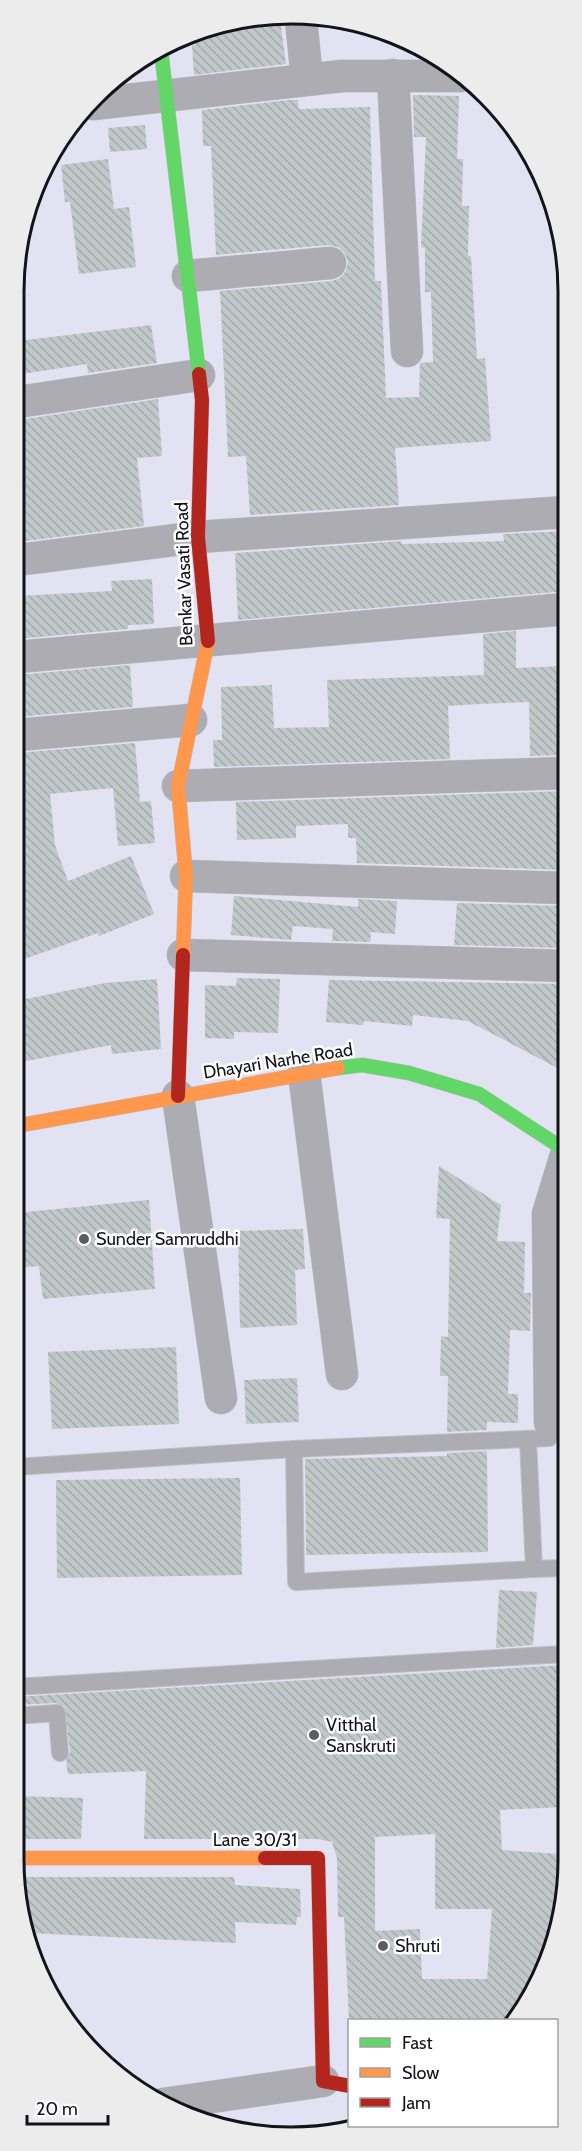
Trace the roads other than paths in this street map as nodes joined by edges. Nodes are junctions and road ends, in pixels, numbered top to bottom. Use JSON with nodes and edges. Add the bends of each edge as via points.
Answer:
{"nodes":[{"id":1,"x":302,"y":25,"type":"edge"},
{"id":2,"x":162,"y":58,"type":"edge"},
{"id":3,"x":393,"y":75,"type":"junction"},
{"id":4,"x":449,"y":76,"type":"edge"},
{"id":5,"x":308,"y":79,"type":"junction"},
{"id":6,"x":166,"y":94,"type":"junction"},
{"id":7,"x":101,"y":103,"type":"edge"},
{"id":8,"x":330,"y":263,"type":"dead end"},
{"id":9,"x":188,"y":276,"type":"junction"},
{"id":10,"x":407,"y":351,"type":"dead end"},
{"id":11,"x":199,"y":375,"type":"junction"},
{"id":12,"x":24,"y":401,"type":"edge"},
{"id":13,"x":558,"y":513,"type":"edge"},
{"id":14,"x":198,"y":537,"type":"junction"},
{"id":15,"x":24,"y":559,"type":"edge"},
{"id":16,"x":558,"y":610,"type":"edge"},
{"id":17,"x":208,"y":641,"type":"junction"},
{"id":18,"x":24,"y":656,"type":"edge"},
{"id":19,"x":191,"y":720,"type":"junction"},
{"id":20,"x":24,"y":734,"type":"edge"},
{"id":21,"x":558,"y":773,"type":"edge"},
{"id":22,"x":178,"y":786,"type":"junction"},
{"id":23,"x":186,"y":876,"type":"junction"},
{"id":24,"x":558,"y":888,"type":"edge"},
{"id":25,"x":183,"y":956,"type":"junction"},
{"id":26,"x":558,"y":966,"type":"edge"},
{"id":27,"x":304,"y":1073,"type":"junction"},
{"id":28,"x":178,"y":1096,"type":"junction"},
{"id":29,"x":24,"y":1125,"type":"edge"},
{"id":30,"x":558,"y":1145,"type":"edge"},
{"id":31,"x":558,"y":1181,"type":"edge"},
{"id":32,"x":342,"y":1374,"type":"dead end"},
{"id":33,"x":221,"y":1398,"type":"dead end"},
{"id":34,"x":539,"y":1431,"type":"junction"},
{"id":35,"x":294,"y":1449,"type":"junction"},
{"id":36,"x":24,"y":1466,"type":"edge"},
{"id":37,"x":558,"y":1568,"type":"edge"},
{"id":38,"x":534,"y":1569,"type":"junction"},
{"id":39,"x":558,"y":1654,"type":"edge"},
{"id":40,"x":24,"y":1686,"type":"edge"},
{"id":41,"x":24,"y":1715,"type":"edge"},
{"id":42,"x":60,"y":1753,"type":"dead end"},
{"id":43,"x":24,"y":1858,"type":"edge"},
{"id":44,"x":336,"y":2084,"type":"edge"},
{"id":45,"x":179,"y":2102,"type":"edge"}],
"edges":[{"from":1,"to":5,"type":"street"},
{"from":2,"to":6,"type":"street","name":"Benkar Vasati Road"},
{"from":3,"to":4,"type":"street"},
{"from":3,"to":5,"type":"street"},
{"from":3,"to":10,"type":"street"},
{"from":5,"to":6,"type":"street"},
{"from":6,"to":7,"type":"street"},
{"from":6,"to":9,"type":"street","name":"Benkar Vasati Road"},
{"from":8,"to":9,"type":"street"},
{"from":9,"to":11,"type":"street","name":"Benkar Vasati Road"},
{"from":11,"to":12,"type":"street"},
{"from":11,"to":14,"type":"street","name":"Benkar Vasati Road","via":[[202,400]]},
{"from":13,"to":14,"type":"street"},
{"from":14,"to":15,"type":"street"},
{"from":14,"to":17,"type":"street","name":"Benkar Vasati Road"},
{"from":16,"to":17,"type":"street"},
{"from":17,"to":18,"type":"street"},
{"from":17,"to":19,"type":"street","name":"Benkar Vasati Road"},
{"from":19,"to":20,"type":"street"},
{"from":19,"to":22,"type":"street","name":"Benkar Vasati Road"},
{"from":21,"to":22,"type":"street"},
{"from":22,"to":23,"type":"street","name":"Benkar Vasati Road"},
{"from":23,"to":24,"type":"street"},
{"from":23,"to":25,"type":"street","name":"Benkar Vasati Road"},
{"from":25,"to":26,"type":"street"},
{"from":25,"to":28,"type":"street","name":"Benkar Vasati Road"},
{"from":27,"to":28,"type":"street","name":"Dhayari Narhe Road"},
{"from":27,"to":30,"type":"street","name":"Dhayari Narhe Road","via":[[362,1065],[409,1073],[479,1094]]},
{"from":27,"to":32,"type":"street"},
{"from":28,"to":29,"type":"street","name":"Dhayari Narhe Road"},
{"from":28,"to":33,"type":"street"},
{"from":31,"to":34,"type":"street","via":[[548,1214]]},
{"from":34,"to":35,"type":"lane"},
{"from":34,"to":38,"type":"lane"},
{"from":35,"to":36,"type":"lane"},
{"from":35,"to":38,"type":"lane","via":[[296,1582]]},
{"from":37,"to":38,"type":"lane"},
{"from":39,"to":40,"type":"lane"},
{"from":41,"to":42,"type":"lane","via":[[57,1713]]},
{"from":43,"to":44,"type":"street","name":"Lane 30/31","via":[[318,1858]]},
{"from":44,"to":45,"type":"street"}]}
